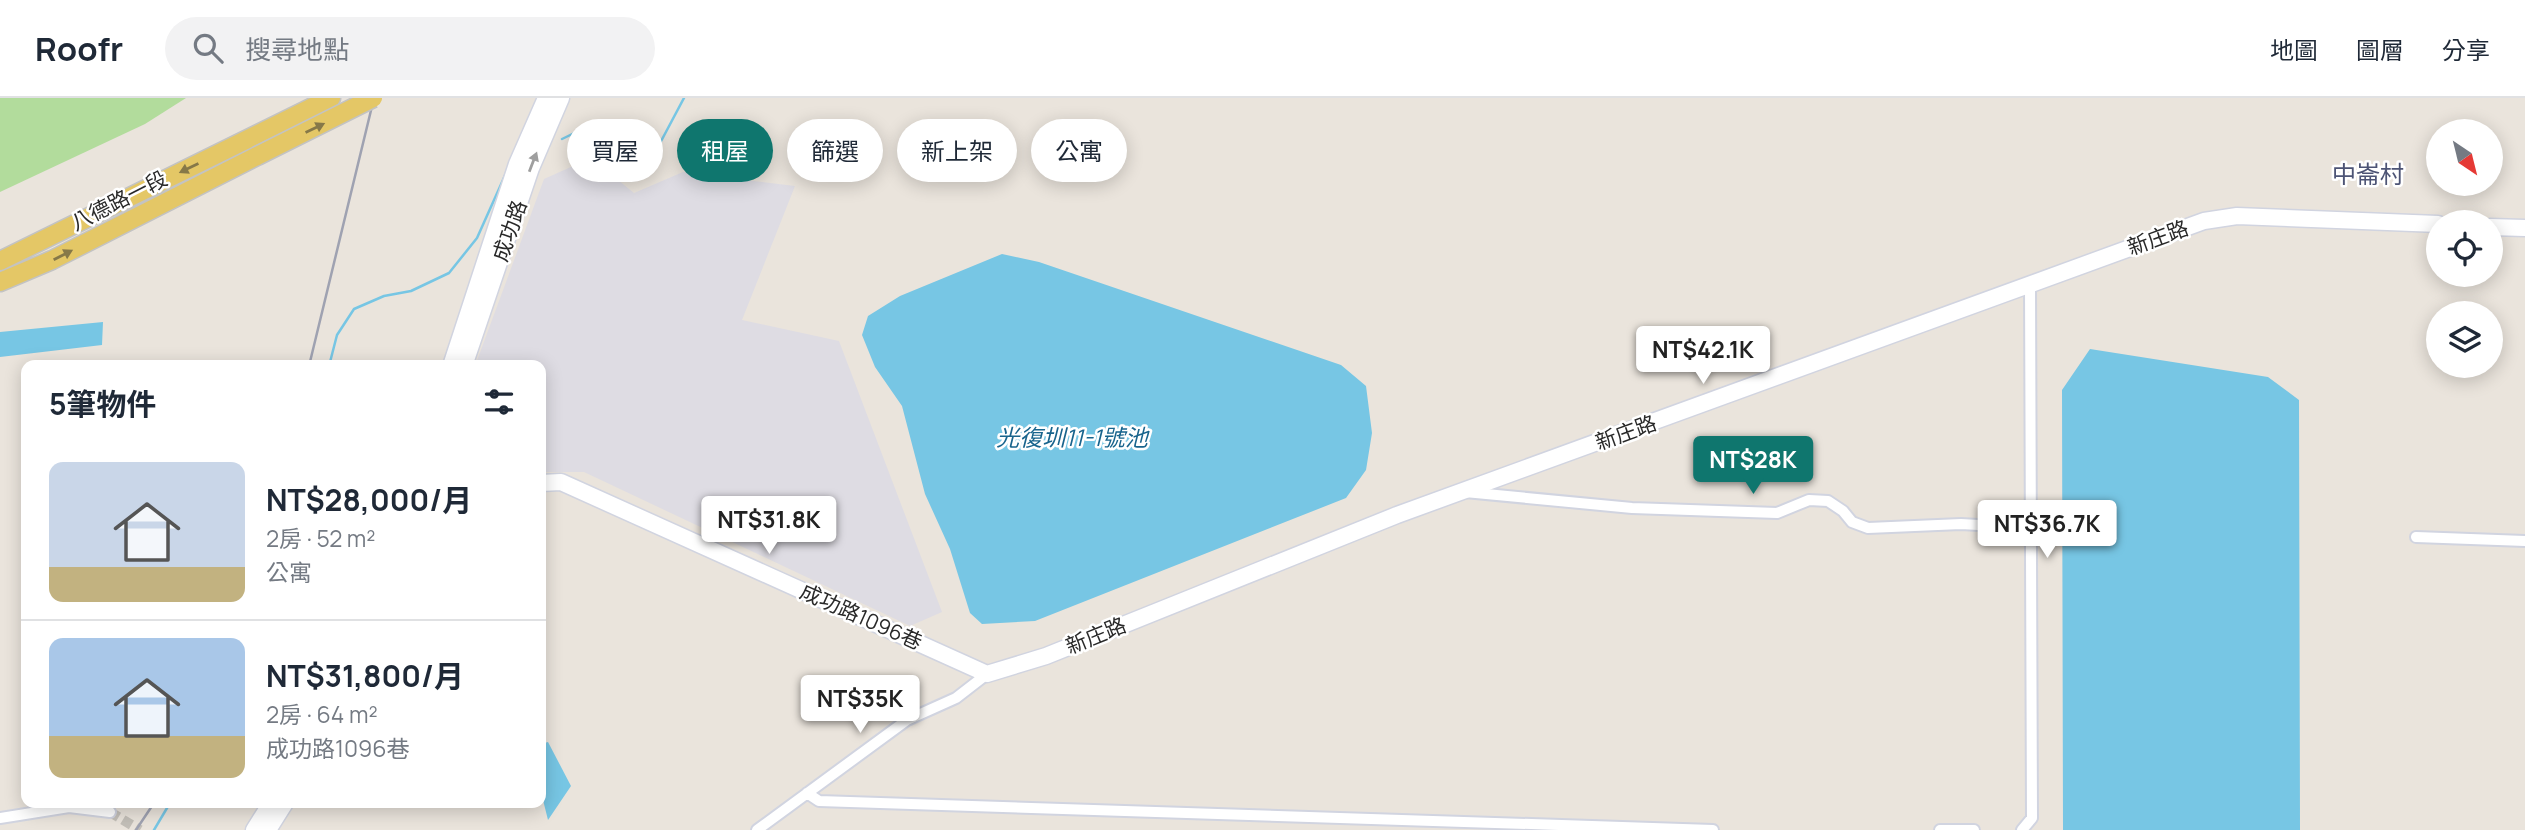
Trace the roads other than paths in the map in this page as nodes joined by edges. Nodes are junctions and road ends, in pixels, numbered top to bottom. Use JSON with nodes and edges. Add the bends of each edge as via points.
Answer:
{"nodes":[{"id":1,"x":331,"y":98,"type":"edge"},
{"id":2,"x":373,"y":98,"type":"edge"},
{"id":3,"x":546,"y":98,"type":"edge"},
{"id":4,"x":561,"y":98,"type":"edge"},
{"id":5,"x":2426,"y":224,"type":"edge"},
{"id":6,"x":2503,"y":227,"type":"edge"},
{"id":7,"x":2525,"y":228,"type":"edge"},
{"id":8,"x":0,"y":261,"type":"edge"},
{"id":9,"x":0,"y":282,"type":"edge"},
{"id":10,"x":2031,"y":286,"type":"junction"},
{"id":11,"x":453,"y":360,"type":"edge"},
{"id":12,"x":466,"y":360,"type":"edge"},
{"id":13,"x":546,"y":483,"type":"edge"},
{"id":14,"x":1462,"y":492,"type":"junction"},
{"id":15,"x":2031,"y":528,"type":"junction"},
{"id":16,"x":2416,"y":537,"type":"dead end"},
{"id":17,"x":2525,"y":541,"type":"edge"},
{"id":18,"x":987,"y":674,"type":"junction"},
{"id":19,"x":807,"y":793,"type":"junction"},
{"id":20,"x":63,"y":808,"type":"edge"},
{"id":21,"x":77,"y":808,"type":"edge"},
{"id":22,"x":268,"y":808,"type":"edge"},
{"id":23,"x":282,"y":808,"type":"edge"},
{"id":24,"x":110,"y":812,"type":"tunnel mouth"},
{"id":25,"x":0,"y":818,"type":"edge"},
{"id":26,"x":254,"y":830,"type":"edge"},
{"id":27,"x":268,"y":830,"type":"edge"},
{"id":28,"x":757,"y":830,"type":"edge"},
{"id":29,"x":1713,"y":830,"type":"edge"},
{"id":30,"x":1940,"y":830,"type":"edge"},
{"id":31,"x":1974,"y":830,"type":"edge"},
{"id":32,"x":2022,"y":830,"type":"edge"}],
"edges":[{"from":1,"to":8,"type":"main road","name":"八德路一段","one_way":true},
{"from":9,"to":2,"type":"main road","name":"八德路一段","one_way":true,"bridge":true},
{"from":3,"to":11,"type":"street","name":"成功路","via":[[517,164]]},
{"from":12,"to":4,"type":"street","name":"成功路","one_way":true,"via":[[531,168]]},
{"from":5,"to":10,"type":"street","name":"新庄路","via":[[2237,216],[2204,221]]},
{"from":6,"to":7,"type":"street"},
{"from":10,"to":14,"type":"street","name":"新庄路"},
{"from":10,"to":15,"type":"street"},
{"from":13,"to":18,"type":"street","name":"成功路1096巷","via":[[561,482]]},
{"from":14,"to":15,"type":"street","via":[[1632,508],[1777,513],[1809,500],[1828,501],[1852,522],[1868,527],[1961,524]]},
{"from":14,"to":18,"type":"street","name":"新庄路","via":[[1046,656]]},
{"from":15,"to":32,"type":"street","via":[[2032,818]]},
{"from":16,"to":17,"type":"street"},
{"from":18,"to":19,"type":"street","via":[[956,698],[907,720]]},
{"from":19,"to":28,"type":"street"},
{"from":19,"to":29,"type":"street","via":[[819,801]]},
{"from":20,"to":25,"type":"street"},
{"from":21,"to":24,"type":"street"},
{"from":22,"to":26,"type":"street"},
{"from":23,"to":27,"type":"street"},
{"from":30,"to":31,"type":"street"}]}
